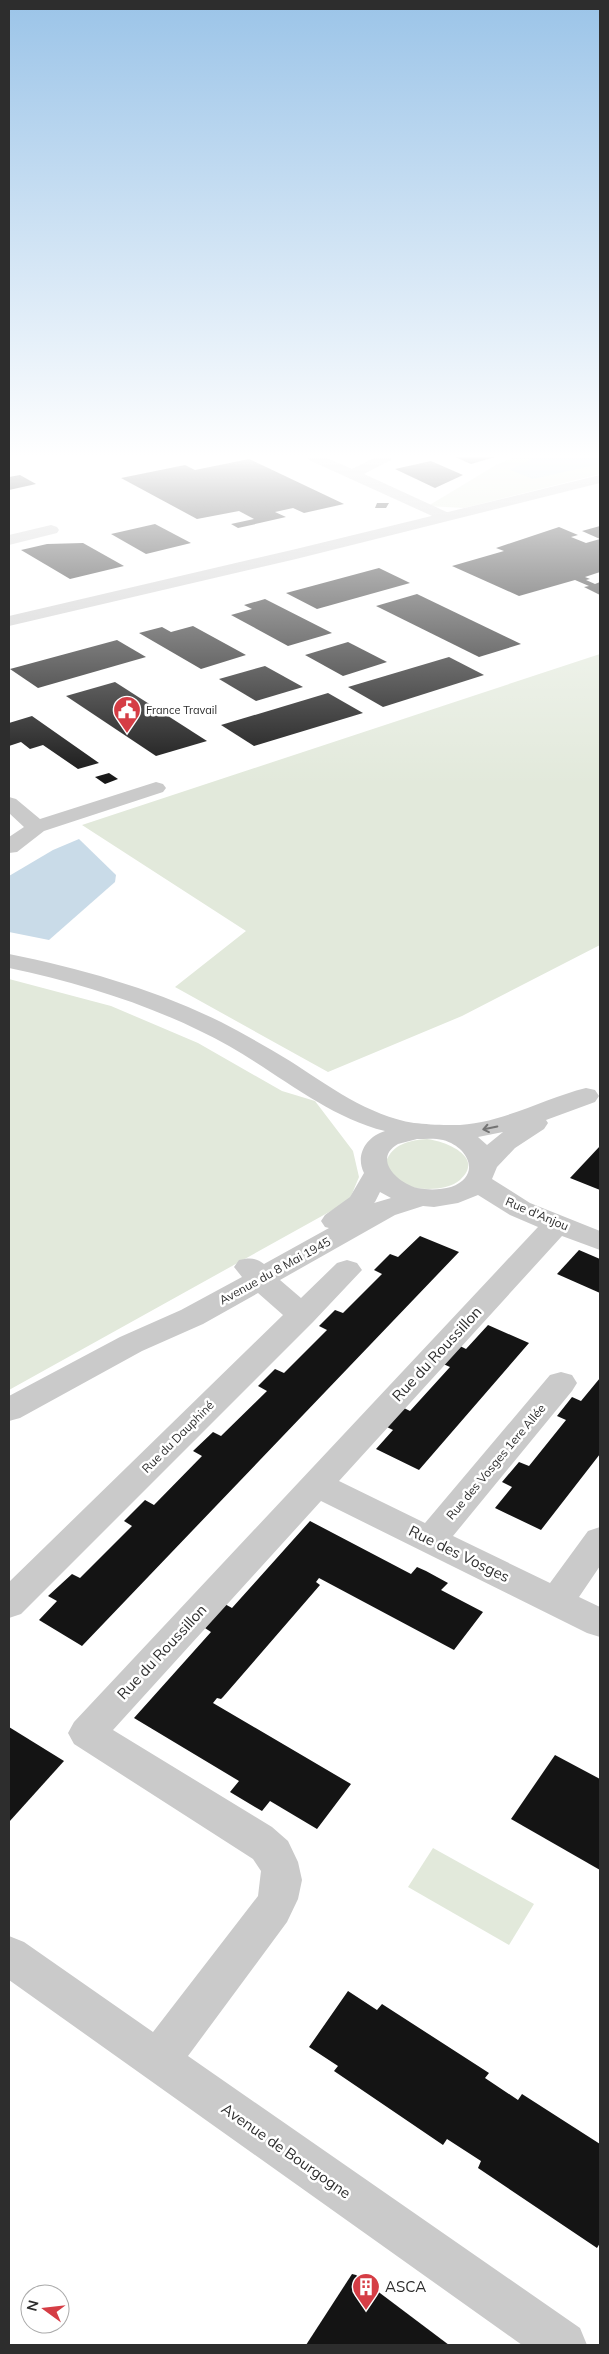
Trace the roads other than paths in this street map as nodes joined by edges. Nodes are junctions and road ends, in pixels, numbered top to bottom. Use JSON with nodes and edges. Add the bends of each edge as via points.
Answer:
{"nodes":[{"id":1,"x":237,"y":567,"type":"edge"},
{"id":2,"x":9,"y":621,"type":"edge"},
{"id":3,"x":156,"y":788,"type":"dead end"},
{"id":4,"x":9,"y":803,"type":"edge"},
{"id":5,"x":37,"y":827,"type":"junction"},
{"id":6,"x":9,"y":847,"type":"edge"},
{"id":7,"x":9,"y":961,"type":"edge"},
{"id":8,"x":311,"y":1087,"type":"junction"},
{"id":9,"x":593,"y":1092,"type":"edge"},
{"id":10,"x":415,"y":1131,"type":"junction"},
{"id":11,"x":448,"y":1133,"type":"junction"},
{"id":12,"x":374,"y":1167,"type":"junction"},
{"id":13,"x":481,"y":1172,"type":"junction"},
{"id":14,"x":419,"y":1198,"type":"junction"},
{"id":15,"x":558,"y":1223,"type":"junction"},
{"id":16,"x":600,"y":1241,"type":"edge"},
{"id":17,"x":347,"y":1270,"type":"dead end"},
{"id":18,"x":256,"y":1274,"type":"junction"},
{"id":19,"x":302,"y":1315,"type":"junction"},
{"id":20,"x":561,"y":1383,"type":"dead end"},
{"id":21,"x":9,"y":1410,"type":"edge"},
{"id":22,"x":317,"y":1484,"type":"junction"},
{"id":23,"x":430,"y":1540,"type":"junction"},
{"id":24,"x":600,"y":1540,"type":"edge"},
{"id":25,"x":556,"y":1601,"type":"junction"},
{"id":26,"x":9,"y":1604,"type":"edge"},
{"id":27,"x":600,"y":1623,"type":"edge"},
{"id":28,"x":9,"y":1956,"type":"edge"},
{"id":29,"x":158,"y":2061,"type":"junction"},
{"id":30,"x":564,"y":2345,"type":"edge"}],
"edges":[{"from":1,"to":2,"type":"street"},
{"from":3,"to":5,"type":"street"},
{"from":4,"to":5,"type":"street"},
{"from":5,"to":6,"type":"street"},
{"from":7,"to":8,"type":"street","via":[[93,982],[170,1008],[248,1046]]},
{"from":8,"to":10,"type":"street","via":[[356,1113]]},
{"from":8,"to":12,"type":"street","via":[[358,1134]]},
{"from":9,"to":11,"type":"street","one_way":true,"via":[[499,1126]]},
{"from":9,"to":13,"type":"street","via":[[516,1135]]},
{"from":10,"to":11,"type":"street"},
{"from":10,"to":12,"type":"street","via":[[400,1134],[377,1148]]},
{"from":11,"to":13,"type":"street","via":[[473,1145],[481,1154]]},
{"from":12,"to":14,"type":"street","via":[[384,1184]]},
{"from":12,"to":18,"type":"street","name":"Avenue du 8 Mai 1945","via":[[365,1197],[344,1216]]},
{"from":13,"to":14,"type":"street","via":[[457,1194]]},
{"from":13,"to":15,"type":"street","name":"Rue d'Anjou","via":[[501,1200]]},
{"from":14,"to":18,"type":"street","name":"Avenue du 8 Mai 1945","via":[[375,1214]]},
{"from":15,"to":16,"type":"street","name":"Rue d'Anjou"},
{"from":15,"to":22,"type":"street","name":"Rue du Roussillon"},
{"from":17,"to":19,"type":"street","name":"Rue du Dauphiné"},
{"from":18,"to":19,"type":"street"},
{"from":18,"to":21,"type":"street","name":"Avenue du 8 Mai 1945","via":[[192,1317],[131,1344]]},
{"from":19,"to":26,"type":"street","name":"Rue du Dauphiné"},
{"from":20,"to":23,"type":"street","name":"Rue des Vosges 1ere Allée"},
{"from":22,"to":23,"type":"street","name":"Rue des Vosges"},
{"from":22,"to":29,"type":"street","name":"Rue du Roussillon","via":[[87,1733],[269,1846],[280,1864],[282,1885],[273,1909]]},
{"from":23,"to":25,"type":"street","name":"Rue des Vosges"},
{"from":24,"to":25,"type":"street"},
{"from":25,"to":27,"type":"street","name":"Rue des Vosges"},
{"from":28,"to":29,"type":"street","name":"Avenue de Bourgogne"},
{"from":29,"to":30,"type":"street","name":"Avenue de Bourgogne"}]}
